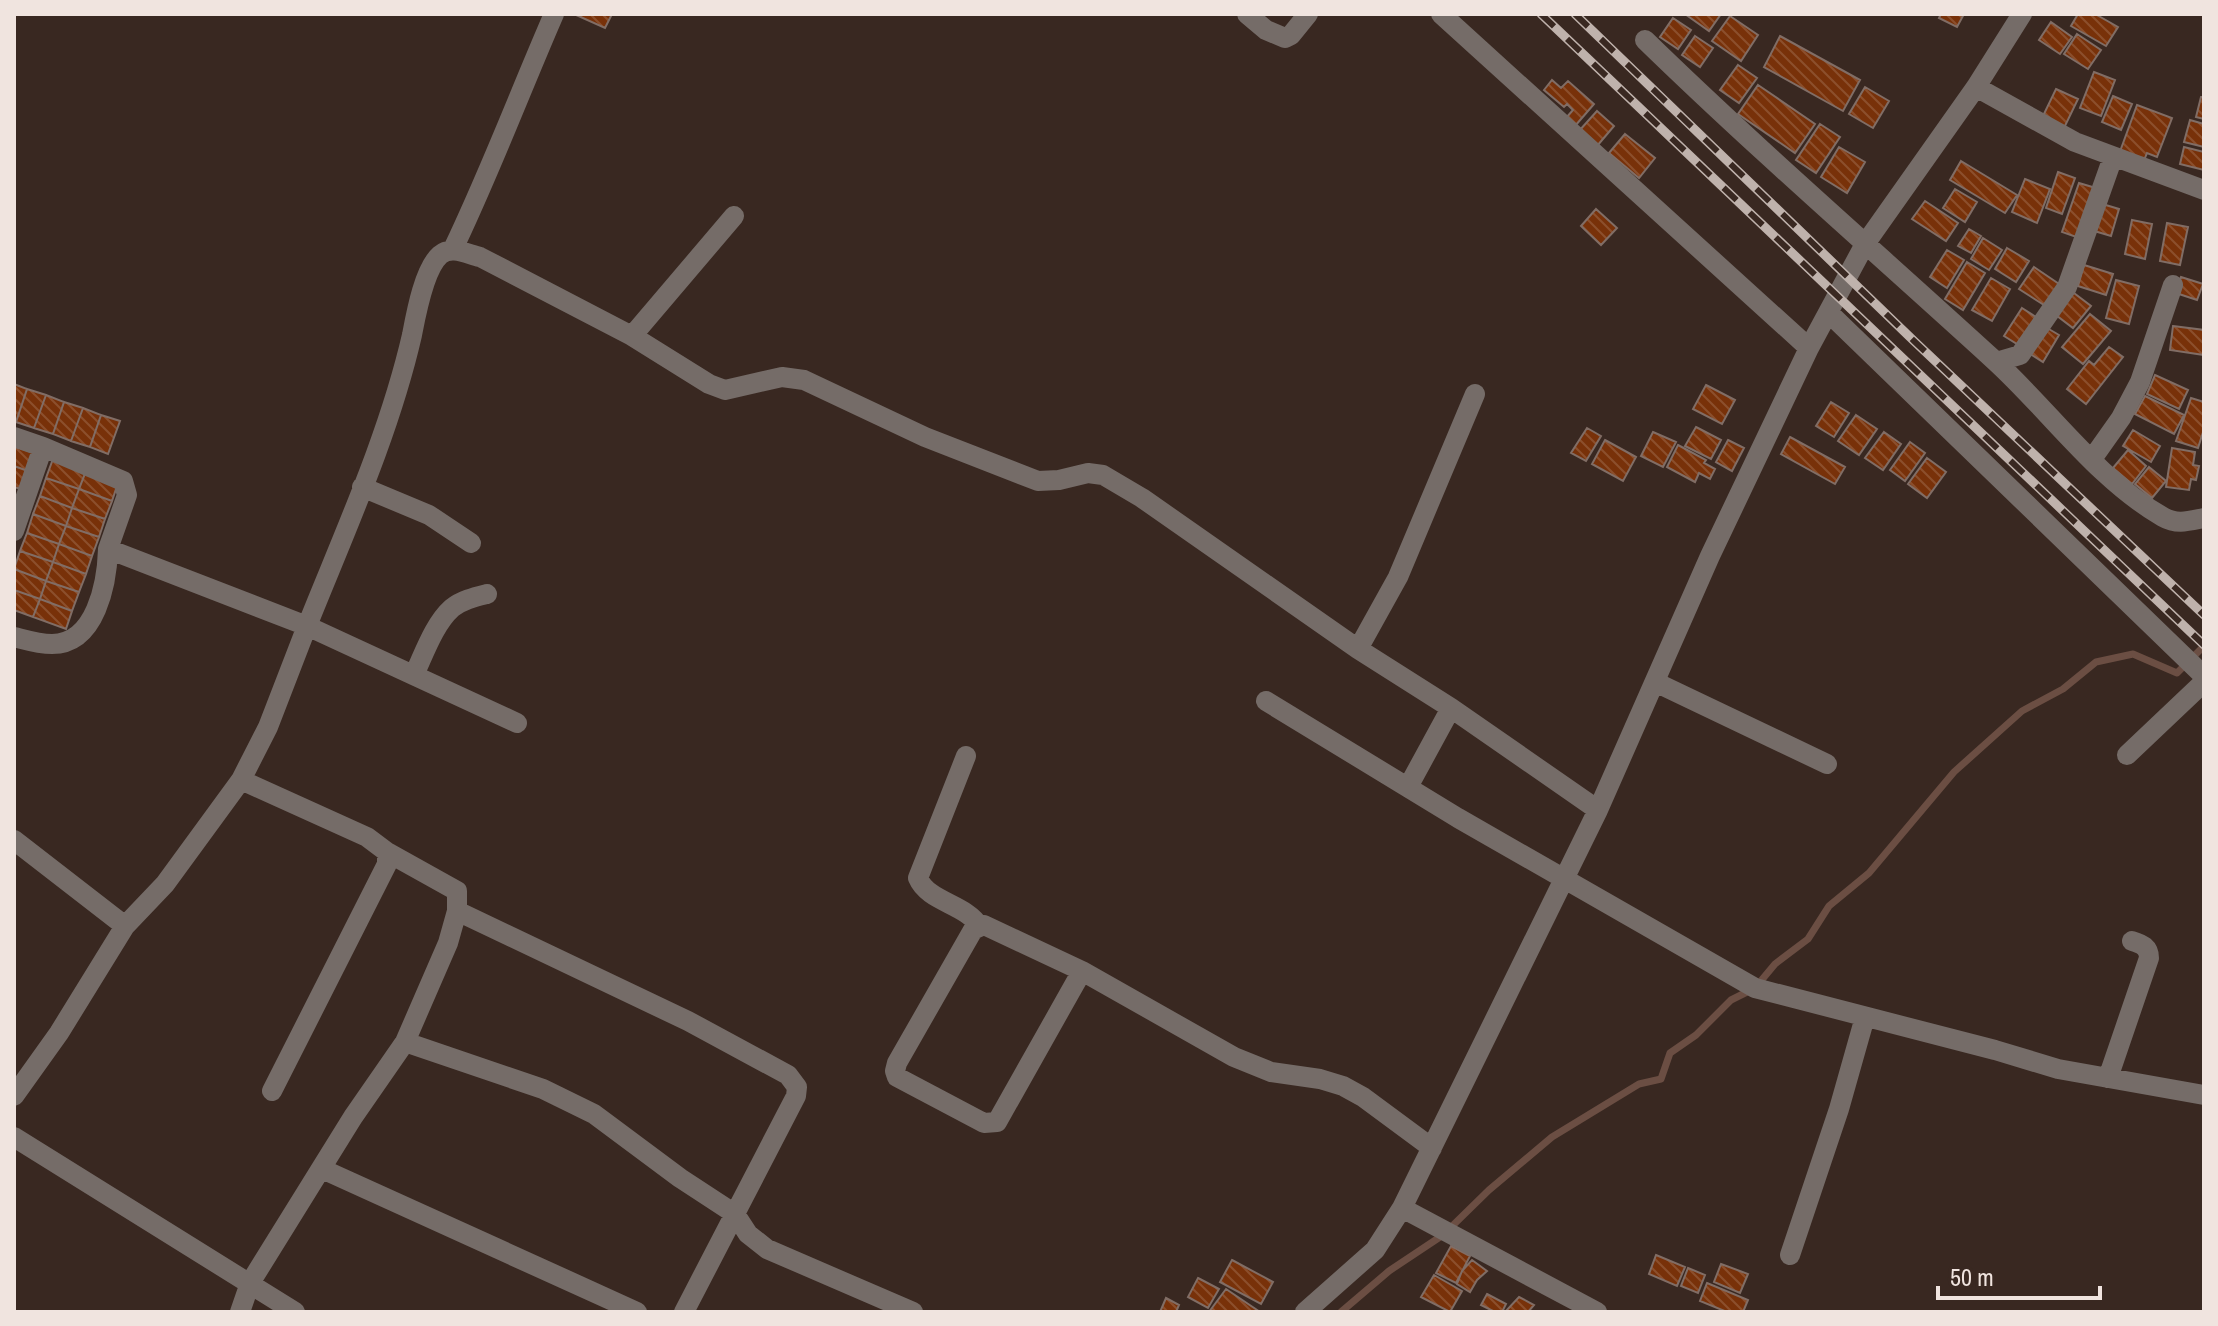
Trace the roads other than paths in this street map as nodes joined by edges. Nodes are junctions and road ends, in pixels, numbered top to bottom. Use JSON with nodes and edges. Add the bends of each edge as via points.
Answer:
{"nodes":[{"id":1,"x":554,"y":14,"type":"edge"},
{"id":2,"x":1247,"y":14,"type":"edge"},
{"id":3,"x":1308,"y":14,"type":"edge"},
{"id":4,"x":1441,"y":14,"type":"edge"},
{"id":5,"x":2022,"y":14,"type":"edge"},
{"id":6,"x":1645,"y":40,"type":"dead end"},
{"id":7,"x":1976,"y":87,"type":"junction"},
{"id":8,"x":2113,"y":157,"type":"junction"},
{"id":9,"x":2204,"y":190,"type":"edge"},
{"id":10,"x":734,"y":216,"type":"dead end"},
{"id":11,"x":1865,"y":244,"type":"junction"},
{"id":12,"x":453,"y":249,"type":"junction"},
{"id":13,"x":2173,"y":285,"type":"dead end"},
{"id":14,"x":1829,"y":313,"type":"junction"},
{"id":15,"x":632,"y":336,"type":"junction"},
{"id":16,"x":1809,"y":348,"type":"junction"},
{"id":17,"x":1996,"y":362,"type":"junction"},
{"id":18,"x":1475,"y":394,"type":"dead end"},
{"id":19,"x":14,"y":437,"type":"edge"},
{"id":20,"x":43,"y":447,"type":"junction"},
{"id":21,"x":2092,"y":459,"type":"junction"},
{"id":22,"x":362,"y":487,"type":"junction"},
{"id":23,"x":2204,"y":518,"type":"edge"},
{"id":24,"x":14,"y":531,"type":"edge"},
{"id":25,"x":471,"y":543,"type":"dead end"},
{"id":26,"x":108,"y":549,"type":"junction"},
{"id":27,"x":487,"y":594,"type":"dead end"},
{"id":28,"x":307,"y":626,"type":"junction"},
{"id":29,"x":14,"y":637,"type":"edge"},
{"id":30,"x":1358,"y":649,"type":"junction"},
{"id":31,"x":414,"y":675,"type":"junction"},
{"id":32,"x":2203,"y":677,"type":"edge"},
{"id":33,"x":1655,"y":682,"type":"junction"},
{"id":34,"x":1266,"y":701,"type":"dead end"},
{"id":35,"x":1451,"y":708,"type":"junction"},
{"id":36,"x":517,"y":723,"type":"dead end"},
{"id":37,"x":2127,"y":755,"type":"dead end"},
{"id":38,"x":966,"y":756,"type":"dead end"},
{"id":39,"x":1827,"y":764,"type":"dead end"},
{"id":40,"x":241,"y":780,"type":"junction"},
{"id":41,"x":1408,"y":787,"type":"junction"},
{"id":42,"x":1598,"y":810,"type":"junction"},
{"id":43,"x":14,"y":840,"type":"edge"},
{"id":44,"x":387,"y":852,"type":"junction"},
{"id":45,"x":1565,"y":877,"type":"junction"},
{"id":46,"x":457,"y":911,"type":"junction"},
{"id":47,"x":125,"y":926,"type":"junction"},
{"id":48,"x":979,"y":926,"type":"junction"},
{"id":49,"x":2132,"y":941,"type":"dead end"},
{"id":50,"x":1082,"y":971,"type":"junction"},
{"id":51,"x":1865,"y":1017,"type":"junction"},
{"id":52,"x":405,"y":1042,"type":"junction"},
{"id":53,"x":2108,"y":1078,"type":"junction"},
{"id":54,"x":272,"y":1091,"type":"dead end"},
{"id":55,"x":2204,"y":1095,"type":"edge"},
{"id":56,"x":14,"y":1096,"type":"edge"},
{"id":57,"x":14,"y":1137,"type":"edge"},
{"id":58,"x":1432,"y":1148,"type":"junction"},
{"id":59,"x":322,"y":1169,"type":"junction"},
{"id":60,"x":1402,"y":1208,"type":"junction"},
{"id":61,"x":735,"y":1214,"type":"junction"},
{"id":62,"x":1790,"y":1255,"type":"dead end"},
{"id":63,"x":250,"y":1283,"type":"junction"},
{"id":64,"x":240,"y":1312,"type":"edge"},
{"id":65,"x":295,"y":1312,"type":"edge"},
{"id":66,"x":637,"y":1312,"type":"edge"},
{"id":67,"x":684,"y":1312,"type":"edge"},
{"id":68,"x":913,"y":1312,"type":"edge"},
{"id":69,"x":1305,"y":1312,"type":"edge"},
{"id":70,"x":1597,"y":1312,"type":"edge"}],
"edges":[{"from":1,"to":12,"type":"street"},
{"from":2,"to":3,"type":"street","via":[[1285,38]]},
{"from":4,"to":16,"type":"street"},
{"from":5,"to":7,"type":"street"},
{"from":6,"to":11,"type":"street"},
{"from":7,"to":8,"type":"street"},
{"from":7,"to":11,"type":"street"},
{"from":8,"to":9,"type":"street"},
{"from":8,"to":17,"type":"street","via":[[2067,287],[2020,355]]},
{"from":10,"to":15,"type":"street"},
{"from":11,"to":14,"type":"street"},
{"from":11,"to":17,"type":"street"},
{"from":12,"to":15,"type":"street","via":[[480,257]]},
{"from":12,"to":22,"type":"street","via":[[432,266],[386,426]]},
{"from":13,"to":21,"type":"street","via":[[2140,382]]},
{"from":14,"to":16,"type":"street"},
{"from":14,"to":32,"type":"street"},
{"from":15,"to":30,"type":"street","via":[[725,390],[782,377],[804,380],[925,437],[1027,477],[1049,481],[1103,475]]},
{"from":16,"to":33,"type":"street"},
{"from":17,"to":21,"type":"street"},
{"from":18,"to":30,"type":"street","via":[[1398,577]]},
{"from":19,"to":20,"type":"street"},
{"from":20,"to":24,"type":"street"},
{"from":20,"to":26,"type":"street","via":[[123,481],[127,495]]},
{"from":21,"to":23,"type":"street","via":[[2164,517],[2184,522]]},
{"from":22,"to":25,"type":"street","via":[[429,515]]},
{"from":22,"to":28,"type":"street"},
{"from":26,"to":28,"type":"street"},
{"from":26,"to":29,"type":"street","via":[[100,598],[84,632],[54,644]]},
{"from":27,"to":31,"type":"street","via":[[451,609]]},
{"from":28,"to":31,"type":"street"},
{"from":28,"to":40,"type":"street"},
{"from":30,"to":35,"type":"street"},
{"from":31,"to":36,"type":"street"},
{"from":32,"to":37,"type":"street"},
{"from":33,"to":39,"type":"street"},
{"from":33,"to":42,"type":"street"},
{"from":34,"to":41,"type":"street"},
{"from":35,"to":41,"type":"street"},
{"from":35,"to":42,"type":"street"},
{"from":38,"to":48,"type":"street","via":[[918,878]]},
{"from":40,"to":44,"type":"street","via":[[367,837]]},
{"from":40,"to":47,"type":"street","via":[[165,884]]},
{"from":41,"to":45,"type":"street"},
{"from":42,"to":45,"type":"street"},
{"from":43,"to":47,"type":"street"},
{"from":44,"to":46,"type":"street","via":[[457,891]]},
{"from":44,"to":54,"type":"street","via":[[387,864]]},
{"from":45,"to":51,"type":"street","via":[[1755,988]]},
{"from":45,"to":58,"type":"street"},
{"from":46,"to":52,"type":"street"},
{"from":46,"to":61,"type":"street","via":[[788,1075],[797,1087],[796,1096]]},
{"from":47,"to":56,"type":"street"},
{"from":48,"to":50,"type":"street","via":[[993,927]]},
{"from":48,"to":50,"type":"street","via":[[895,1071],[897,1077],[984,1123],[997,1122]]},
{"from":49,"to":53,"type":"street","via":[[2145,947],[2149,958]]},
{"from":50,"to":58,"type":"street","via":[[1234,1057],[1271,1072],[1343,1086]]},
{"from":51,"to":53,"type":"street"},
{"from":51,"to":62,"type":"street"},
{"from":52,"to":59,"type":"street"},
{"from":52,"to":61,"type":"street","via":[[543,1089],[594,1114]]},
{"from":53,"to":55,"type":"street"},
{"from":57,"to":63,"type":"street"},
{"from":58,"to":60,"type":"street"},
{"from":59,"to":63,"type":"street"},
{"from":59,"to":66,"type":"street"},
{"from":60,"to":69,"type":"street","via":[[1375,1250]]},
{"from":60,"to":70,"type":"street"},
{"from":61,"to":67,"type":"street"},
{"from":61,"to":68,"type":"street","via":[[767,1249]]},
{"from":63,"to":64,"type":"street"},
{"from":63,"to":65,"type":"street"}]}
